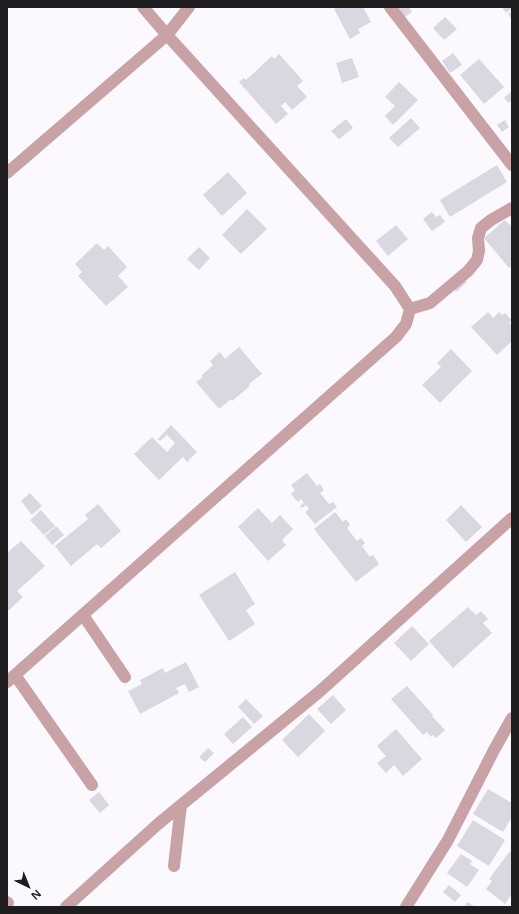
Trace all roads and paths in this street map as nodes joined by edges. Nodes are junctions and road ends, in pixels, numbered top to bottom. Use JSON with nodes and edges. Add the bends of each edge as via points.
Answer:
{"nodes":[{"id":1,"x":143,"y":7,"type":"edge"},
{"id":2,"x":189,"y":7,"type":"edge"},
{"id":3,"x":390,"y":7,"type":"edge"},
{"id":4,"x":167,"y":35,"type":"junction"},
{"id":5,"x":512,"y":164,"type":"edge"},
{"id":6,"x":7,"y":173,"type":"edge"},
{"id":7,"x":512,"y":208,"type":"edge"},
{"id":8,"x":410,"y":309,"type":"junction"},
{"id":9,"x":512,"y":518,"type":"edge"},
{"id":10,"x":82,"y":615,"type":"junction"},
{"id":11,"x":126,"y":678,"type":"dead end"},
{"id":12,"x":11,"y":679,"type":"edge"},
{"id":13,"x":512,"y":718,"type":"edge"},
{"id":14,"x":92,"y":785,"type":"dead end"},
{"id":15,"x":181,"y":805,"type":"junction"},
{"id":16,"x":174,"y":866,"type":"dead end"},
{"id":17,"x":66,"y":907,"type":"edge"},
{"id":18,"x":406,"y":907,"type":"edge"}],
"edges":[{"from":1,"to":4,"type":"street"},
{"from":2,"to":4,"type":"street"},
{"from":3,"to":5,"type":"street"},
{"from":4,"to":6,"type":"street"},
{"from":4,"to":8,"type":"street","via":[[395,286]]},
{"from":7,"to":8,"type":"street","via":[[481,228],[477,260],[468,271],[430,303]]},
{"from":8,"to":10,"type":"street","via":[[406,324],[396,337]]},
{"from":9,"to":15,"type":"street","via":[[319,692]]},
{"from":10,"to":11,"type":"street"},
{"from":10,"to":12,"type":"street"},
{"from":12,"to":14,"type":"street"},
{"from":13,"to":18,"type":"street","via":[[448,840]]},
{"from":15,"to":16,"type":"street"},
{"from":15,"to":17,"type":"street"}]}
